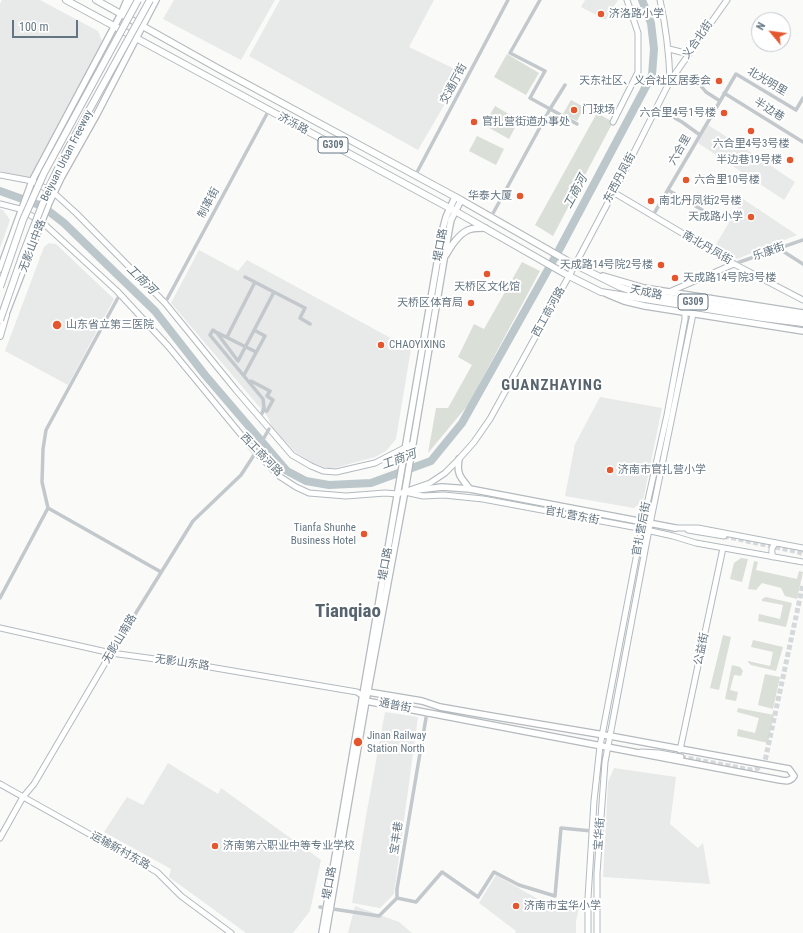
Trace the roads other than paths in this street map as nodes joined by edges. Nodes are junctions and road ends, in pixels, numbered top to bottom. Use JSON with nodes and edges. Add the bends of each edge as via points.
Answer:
{"nodes":[{"id":1,"x":66,"y":0,"type":"edge"},
{"id":2,"x":96,"y":0,"type":"edge"},
{"id":3,"x":127,"y":0,"type":"edge"},
{"id":4,"x":133,"y":0,"type":"edge"},
{"id":5,"x":138,"y":0,"type":"edge"},
{"id":6,"x":150,"y":0,"type":"edge"},
{"id":7,"x":156,"y":0,"type":"edge"},
{"id":8,"x":508,"y":0,"type":"edge"},
{"id":9,"x":540,"y":0,"type":"edge"},
{"id":10,"x":628,"y":0,"type":"edge"},
{"id":11,"x":660,"y":0,"type":"edge"},
{"id":12,"x":727,"y":0,"type":"edge"},
{"id":13,"x":121,"y":14,"type":"junction"},
{"id":14,"x":142,"y":25,"type":"junction"},
{"id":15,"x":115,"y":26,"type":"junction"},
{"id":16,"x":136,"y":38,"type":"junction"},
{"id":17,"x":669,"y":49,"type":"junction"},
{"id":18,"x":689,"y":54,"type":"junction"},
{"id":19,"x":676,"y":72,"type":"junction"},
{"id":20,"x":670,"y":81,"type":"junction"},
{"id":21,"x":565,"y":85,"type":"dead end"},
{"id":22,"x":724,"y":93,"type":"junction"},
{"id":23,"x":803,"y":98,"type":"edge"},
{"id":24,"x":720,"y":101,"type":"junction"},
{"id":25,"x":657,"y":108,"type":"junction"},
{"id":26,"x":550,"y":109,"type":"junction"},
{"id":27,"x":269,"y":110,"type":"junction"},
{"id":28,"x":613,"y":122,"type":"dead end"},
{"id":29,"x":577,"y":124,"type":"dead end"},
{"id":30,"x":700,"y":135,"type":"junction"},
{"id":31,"x":803,"y":142,"type":"edge"},
{"id":32,"x":0,"y":175,"type":"edge"},
{"id":33,"x":415,"y":176,"type":"junction"},
{"id":34,"x":32,"y":181,"type":"junction"},
{"id":35,"x":668,"y":190,"type":"junction"},
{"id":36,"x":613,"y":192,"type":"junction"},
{"id":37,"x":53,"y":195,"type":"junction"},
{"id":38,"x":458,"y":199,"type":"junction"},
{"id":39,"x":0,"y":204,"type":"edge"},
{"id":40,"x":21,"y":207,"type":"junction"},
{"id":41,"x":452,"y":209,"type":"junction"},
{"id":42,"x":704,"y":211,"type":"dead end"},
{"id":43,"x":491,"y":217,"type":"junction"},
{"id":44,"x":652,"y":217,"type":"junction"},
{"id":45,"x":43,"y":219,"type":"junction"},
{"id":46,"x":485,"y":228,"type":"junction"},
{"id":47,"x":803,"y":240,"type":"edge"},
{"id":48,"x":778,"y":248,"type":"junction"},
{"id":49,"x":444,"y":261,"type":"junction"},
{"id":50,"x":734,"y":264,"type":"junction"},
{"id":51,"x":803,"y":264,"type":"edge"},
{"id":52,"x":575,"y":265,"type":"junction"},
{"id":53,"x":0,"y":270,"type":"edge"},
{"id":54,"x":587,"y":271,"type":"junction"},
{"id":55,"x":569,"y":276,"type":"junction"},
{"id":56,"x":245,"y":277,"type":"dead end"},
{"id":57,"x":255,"y":282,"type":"junction"},
{"id":58,"x":0,"y":286,"type":"edge"},
{"id":59,"x":274,"y":292,"type":"junction"},
{"id":60,"x":601,"y":292,"type":"junction"},
{"id":61,"x":669,"y":292,"type":"junction"},
{"id":62,"x":120,"y":294,"type":"junction"},
{"id":63,"x":803,"y":300,"type":"edge"},
{"id":64,"x":165,"y":303,"type":"junction"},
{"id":65,"x":685,"y":313,"type":"junction"},
{"id":66,"x":803,"y":313,"type":"edge"},
{"id":67,"x":693,"y":314,"type":"junction"},
{"id":68,"x":6,"y":315,"type":"junction"},
{"id":69,"x":803,"y":318,"type":"edge"},
{"id":70,"x":0,"y":320,"type":"edge"},
{"id":71,"x":803,"y":323,"type":"edge"},
{"id":72,"x":310,"y":324,"type":"dead end"},
{"id":73,"x":0,"y":328,"type":"edge"},
{"id":74,"x":254,"y":330,"type":"junction"},
{"id":75,"x":803,"y":331,"type":"edge"},
{"id":76,"x":217,"y":333,"type":"junction"},
{"id":77,"x":0,"y":336,"type":"edge"},
{"id":78,"x":227,"y":337,"type":"junction"},
{"id":79,"x":246,"y":347,"type":"junction"},
{"id":80,"x":256,"y":352,"type":"junction"},
{"id":81,"x":238,"y":361,"type":"junction"},
{"id":82,"x":236,"y":366,"type":"junction"},
{"id":83,"x":244,"y":375,"type":"junction"},
{"id":84,"x":248,"y":380,"type":"junction"},
{"id":85,"x":263,"y":410,"type":"junction"},
{"id":86,"x":260,"y":418,"type":"junction"},
{"id":87,"x":269,"y":429,"type":"junction"},
{"id":88,"x":412,"y":444,"type":"junction"},
{"id":89,"x":406,"y":447,"type":"junction"},
{"id":90,"x":256,"y":452,"type":"junction"},
{"id":91,"x":459,"y":459,"type":"junction"},
{"id":92,"x":470,"y":489,"type":"junction"},
{"id":93,"x":407,"y":492,"type":"junction"},
{"id":94,"x":395,"y":494,"type":"junction"},
{"id":95,"x":48,"y":508,"type":"junction"},
{"id":96,"x":643,"y":522,"type":"junction"},
{"id":97,"x":650,"y":524,"type":"junction"},
{"id":98,"x":675,"y":528,"type":"junction"},
{"id":99,"x":642,"y":529,"type":"junction"},
{"id":100,"x":649,"y":532,"type":"junction"},
{"id":101,"x":724,"y":536,"type":"tunnel mouth"},
{"id":102,"x":776,"y":543,"type":"junction"},
{"id":103,"x":723,"y":548,"type":"junction"},
{"id":104,"x":803,"y":548,"type":"edge"},
{"id":105,"x":774,"y":556,"type":"junction"},
{"id":106,"x":803,"y":562,"type":"edge"},
{"id":107,"x":161,"y":572,"type":"junction"},
{"id":108,"x":0,"y":598,"type":"edge"},
{"id":109,"x":0,"y":628,"type":"edge"},
{"id":110,"x":111,"y":653,"type":"junction"},
{"id":111,"x":368,"y":692,"type":"junction"},
{"id":112,"x":365,"y":699,"type":"junction"},
{"id":113,"x":427,"y":712,"type":"junction"},
{"id":114,"x":602,"y":735,"type":"junction"},
{"id":115,"x":610,"y":736,"type":"junction"},
{"id":116,"x":600,"y":746,"type":"junction"},
{"id":117,"x":608,"y":748,"type":"junction"},
{"id":118,"x":620,"y":750,"type":"junction"},
{"id":119,"x":680,"y":750,"type":"junction"},
{"id":120,"x":680,"y":757,"type":"tunnel mouth"},
{"id":121,"x":0,"y":784,"type":"edge"},
{"id":122,"x":23,"y":797,"type":"junction"},
{"id":123,"x":592,"y":831,"type":"junction"},
{"id":124,"x":0,"y":838,"type":"edge"},
{"id":125,"x":397,"y":898,"type":"junction"},
{"id":126,"x":328,"y":908,"type":"junction"},
{"id":127,"x":231,"y":933,"type":"edge"},
{"id":128,"x":322,"y":933,"type":"edge"},
{"id":129,"x":326,"y":933,"type":"edge"},
{"id":130,"x":588,"y":933,"type":"edge"},
{"id":131,"x":597,"y":933,"type":"edge"}],
"edges":[{"from":1,"to":15,"type":"highway","name":"济泺路","number":"G309"},
{"from":2,"to":13,"type":"highway","name":"济泺路","number":"G309"},
{"from":3,"to":13,"type":"main road"},
{"from":4,"to":13,"type":"main road","via":[[128,10]]},
{"from":5,"to":58,"type":"highway","name":"Beiyuan Urban Freeway","bridge":true,"via":[[44,173],[23,220]]},
{"from":6,"to":70,"type":"highway","name":"Beiyuan Urban Freeway","bridge":true,"via":[[50,185]]},
{"from":7,"to":14,"type":"main road","name":"无影山中路"},
{"from":8,"to":33,"type":"street","name":"交通厅街"},
{"from":9,"to":26,"type":"street","via":[[510,53],[545,71],[530,98]]},
{"from":10,"to":28,"type":"main road","via":[[638,33],[638,72]]},
{"from":11,"to":17,"type":"main road"},
{"from":12,"to":18,"type":"main road","name":"义合北街"},
{"from":13,"to":14,"type":"highway","name":"济泺路","number":"G309"},
{"from":13,"to":15,"type":"main road","name":"无影山中路"},
{"from":14,"to":16,"type":"main road","name":"无影山中路"},
{"from":14,"to":33,"type":"highway","name":"济泺路","number":"G309"},
{"from":15,"to":16,"type":"highway","name":"济泺路","number":"G309"},
{"from":15,"to":34,"type":"main road","name":"无影山中路"},
{"from":16,"to":27,"type":"highway","name":"济泺路","number":"G309"},
{"from":16,"to":37,"type":"main road","name":"无影山中路"},
{"from":17,"to":18,"type":"main road"},
{"from":17,"to":20,"type":"main road"},
{"from":18,"to":19,"type":"main road","name":"义合北街"},
{"from":19,"to":20,"type":"main road","name":"义合北街"},
{"from":19,"to":24,"type":"street","via":[[702,86],[706,92]]},
{"from":20,"to":25,"type":"main road","name":"东西丹凤街"},
{"from":21,"to":26,"type":"street"},
{"from":22,"to":23,"type":"street","name":"北光明里","via":[[736,74],[796,110]]},
{"from":22,"to":24,"type":"street","name":"六合里"},
{"from":22,"to":31,"type":"street","name":"半边巷"},
{"from":24,"to":30,"type":"street","name":"六合里"},
{"from":25,"to":30,"type":"street"},
{"from":25,"to":36,"type":"main road","name":"东西丹凤街"},
{"from":26,"to":29,"type":"street"},
{"from":26,"to":43,"type":"street"},
{"from":27,"to":41,"type":"highway","name":"济泺路","number":"G309"},
{"from":27,"to":64,"type":"street","name":"制革街"},
{"from":30,"to":35,"type":"street","name":"六合里"},
{"from":32,"to":34,"type":"main road","name":"西工商河路"},
{"from":33,"to":38,"type":"highway","name":"济泺路","number":"G309"},
{"from":34,"to":37,"type":"main road","name":"西工商河路"},
{"from":34,"to":40,"type":"main road","name":"无影山中路"},
{"from":35,"to":42,"type":"street"},
{"from":35,"to":44,"type":"street","name":"六合里"},
{"from":36,"to":44,"type":"main road","name":"南北丹凤街"},
{"from":36,"to":52,"type":"main road","name":"东西丹凤街"},
{"from":37,"to":45,"type":"main road","name":"无影山中路"},
{"from":37,"to":64,"type":"main road","name":"西工商河路"},
{"from":38,"to":41,"type":"main road","name":"堤口路"},
{"from":38,"to":43,"type":"highway","name":"济泺路","number":"G309"},
{"from":39,"to":40,"type":"main road","name":"西工商河路"},
{"from":40,"to":45,"type":"main road","name":"西工商河路"},
{"from":40,"to":53,"type":"main road","name":"无影山中路"},
{"from":41,"to":46,"type":"highway","name":"济泺路","number":"G309"},
{"from":41,"to":49,"type":"main road","name":"堤口路"},
{"from":41,"to":89,"type":"main road","name":"堤口路","via":[[444,228]]},
{"from":43,"to":52,"type":"highway","name":"济泺路","number":"G309"},
{"from":44,"to":50,"type":"main road","name":"南北丹凤街"},
{"from":45,"to":62,"type":"main road","name":"西工商河路"},
{"from":45,"to":68,"type":"main road","name":"无影山中路"},
{"from":46,"to":49,"type":"main road","via":[[470,229],[460,236]]},
{"from":46,"to":55,"type":"highway","name":"济泺路","number":"G309"},
{"from":47,"to":48,"type":"street","name":"乐康街"},
{"from":48,"to":50,"type":"street","name":"乐康街"},
{"from":48,"to":51,"type":"street"},
{"from":49,"to":88,"type":"main road","name":"堤口路"},
{"from":50,"to":61,"type":"main road","name":"乐康街"},
{"from":50,"to":63,"type":"main road","name":"南北丹凤街"},
{"from":52,"to":54,"type":"highway","name":"天成路","number":"G309"},
{"from":52,"to":55,"type":"main road","name":"东西丹凤街"},
{"from":54,"to":61,"type":"main road","name":"天成路","via":[[644,288]]},
{"from":54,"to":69,"type":"highway","name":"天成路","number":"G309","via":[[638,293]]},
{"from":55,"to":60,"type":"highway","name":"天成路","number":"G309"},
{"from":55,"to":91,"type":"main road","name":"西工商河路","via":[[490,419]]},
{"from":56,"to":57,"type":"street"},
{"from":57,"to":59,"type":"street"},
{"from":57,"to":78,"type":"street"},
{"from":59,"to":72,"type":"street","via":[[305,308],[300,318]]},
{"from":59,"to":74,"type":"street"},
{"from":60,"to":65,"type":"main road","name":"天成路","via":[[631,303]]},
{"from":60,"to":71,"type":"highway","name":"天成路","number":"G309"},
{"from":61,"to":66,"type":"main road","name":"天成路"},
{"from":62,"to":90,"type":"main road","name":"西工商河路","via":[[168,346]]},
{"from":62,"to":95,"type":"street","via":[[46,430],[42,482]]},
{"from":64,"to":86,"type":"main road","name":"西工商河路"},
{"from":65,"to":67,"type":"main road","name":"天成路"},
{"from":65,"to":96,"type":"main road","name":"官扎营后街","via":[[667,415]]},
{"from":67,"to":75,"type":"main road","name":"天成路"},
{"from":67,"to":97,"type":"main road","name":"官扎营后街"},
{"from":68,"to":73,"type":"main road","name":"无影山中路"},
{"from":68,"to":77,"type":"highway"},
{"from":74,"to":79,"type":"street"},
{"from":74,"to":80,"type":"street","via":[[265,336]]},
{"from":76,"to":78,"type":"street"},
{"from":76,"to":81,"type":"street"},
{"from":76,"to":82,"type":"street","via":[[213,330],[210,335]]},
{"from":78,"to":79,"type":"street"},
{"from":79,"to":80,"type":"street"},
{"from":79,"to":81,"type":"street"},
{"from":80,"to":83,"type":"street"},
{"from":81,"to":82,"type":"street"},
{"from":82,"to":83,"type":"street"},
{"from":83,"to":84,"type":"street"},
{"from":84,"to":85,"type":"street","via":[[263,399]]},
{"from":84,"to":85,"type":"street","via":[[270,391],[267,396],[273,400],[267,411]]},
{"from":85,"to":86,"type":"street"},
{"from":86,"to":87,"type":"main road","name":"西工商河路"},
{"from":87,"to":89,"type":"main road","name":"西工商河路","via":[[292,455],[323,471],[336,472],[376,463]]},
{"from":87,"to":90,"type":"street","name":"无影山南路","bridge":true},
{"from":88,"to":89,"type":"main road","name":"西工商河路"},
{"from":88,"to":93,"type":"main road","name":"堤口路"},
{"from":89,"to":94,"type":"main road","name":"堤口路"},
{"from":90,"to":94,"type":"main road","name":"西工商河路","via":[[279,476],[308,492],[346,496]]},
{"from":90,"to":107,"type":"street","name":"无影山南路","via":[[240,475],[193,521]]},
{"from":91,"to":92,"type":"main road","via":[[457,468],[460,477]]},
{"from":91,"to":93,"type":"main road","name":"西工商河路","via":[[430,483]]},
{"from":92,"to":93,"type":"main road","name":"官扎营东街","via":[[442,487]]},
{"from":92,"to":96,"type":"main road","name":"官扎营东街"},
{"from":93,"to":94,"type":"main road","name":"西工商河路"},
{"from":93,"to":99,"type":"main road","name":"官扎营东街","via":[[423,496],[472,497]]},
{"from":93,"to":111,"type":"main road","name":"堤口路"},
{"from":94,"to":112,"type":"main road","name":"堤口路"},
{"from":95,"to":107,"type":"street"},
{"from":95,"to":108,"type":"street"},
{"from":96,"to":97,"type":"main road","name":"官扎营东街"},
{"from":96,"to":99,"type":"main road","name":"官扎营后街"},
{"from":97,"to":98,"type":"main road","name":"官扎营东街"},
{"from":97,"to":100,"type":"main road","name":"官扎营后街"},
{"from":98,"to":101,"type":"main road"},
{"from":98,"to":102,"type":"main road","name":"官扎营东街","via":[[698,528]]},
{"from":99,"to":100,"type":"main road","name":"官扎营东街"},
{"from":99,"to":114,"type":"main road","name":"官扎营后街"},
{"from":100,"to":103,"type":"main road","name":"官扎营东街"},
{"from":100,"to":115,"type":"main road","name":"官扎营后街"},
{"from":102,"to":104,"type":"main road","name":"官扎营东街"},
{"from":102,"to":105,"type":"main road","via":[[772,550]]},
{"from":103,"to":105,"type":"main road","name":"官扎营东街"},
{"from":103,"to":119,"type":"main road","name":"公益街"},
{"from":105,"to":106,"type":"main road","name":"官扎营东街"},
{"from":107,"to":110,"type":"street","name":"无影山南路"},
{"from":109,"to":110,"type":"main road","name":"无影山东路"},
{"from":110,"to":112,"type":"main road","name":"无影山东路","via":[[356,692]]},
{"from":110,"to":122,"type":"main road","name":"无影山南路","via":[[34,784]]},
{"from":111,"to":112,"type":"main road","name":"堤口路"},
{"from":111,"to":114,"type":"main road","name":"通普街"},
{"from":112,"to":113,"type":"main road","name":"通普街"},
{"from":112,"to":126,"type":"main road","name":"堤口路"},
{"from":113,"to":116,"type":"main road","name":"通普街"},
{"from":113,"to":125,"type":"street","name":"宝丰巷"},
{"from":114,"to":115,"type":"main road","name":"通普街"},
{"from":114,"to":116,"type":"main road","name":"官扎营后街"},
{"from":115,"to":117,"type":"main road","name":"宝华街"},
{"from":115,"to":119,"type":"main road","name":"通普街"},
{"from":116,"to":117,"type":"main road","name":"通普街"},
{"from":116,"to":123,"type":"main road","name":"宝华街"},
{"from":117,"to":118,"type":"main road","name":"通普街"},
{"from":117,"to":131,"type":"main road","name":"宝华街","via":[[597,873]]},
{"from":118,"to":119,"type":"main road","name":"通普街","via":[[788,781],[794,776],[789,769]]},
{"from":118,"to":120,"type":"main road"},
{"from":121,"to":122,"type":"main road","name":"运输新村东路"},
{"from":122,"to":124,"type":"main road","name":"无影山南路"},
{"from":122,"to":127,"type":"main road","name":"运输新村东路","via":[[157,872],[181,896]]},
{"from":123,"to":125,"type":"street","via":[[561,828],[556,896],[519,885],[494,872],[478,897],[442,872],[416,902]]},
{"from":123,"to":130,"type":"main road","name":"宝华街"},
{"from":125,"to":126,"type":"street","via":[[379,916]]},
{"from":126,"to":128,"type":"main road","name":"堤口路"},
{"from":126,"to":129,"type":"main road","name":"堤口路"}]}
